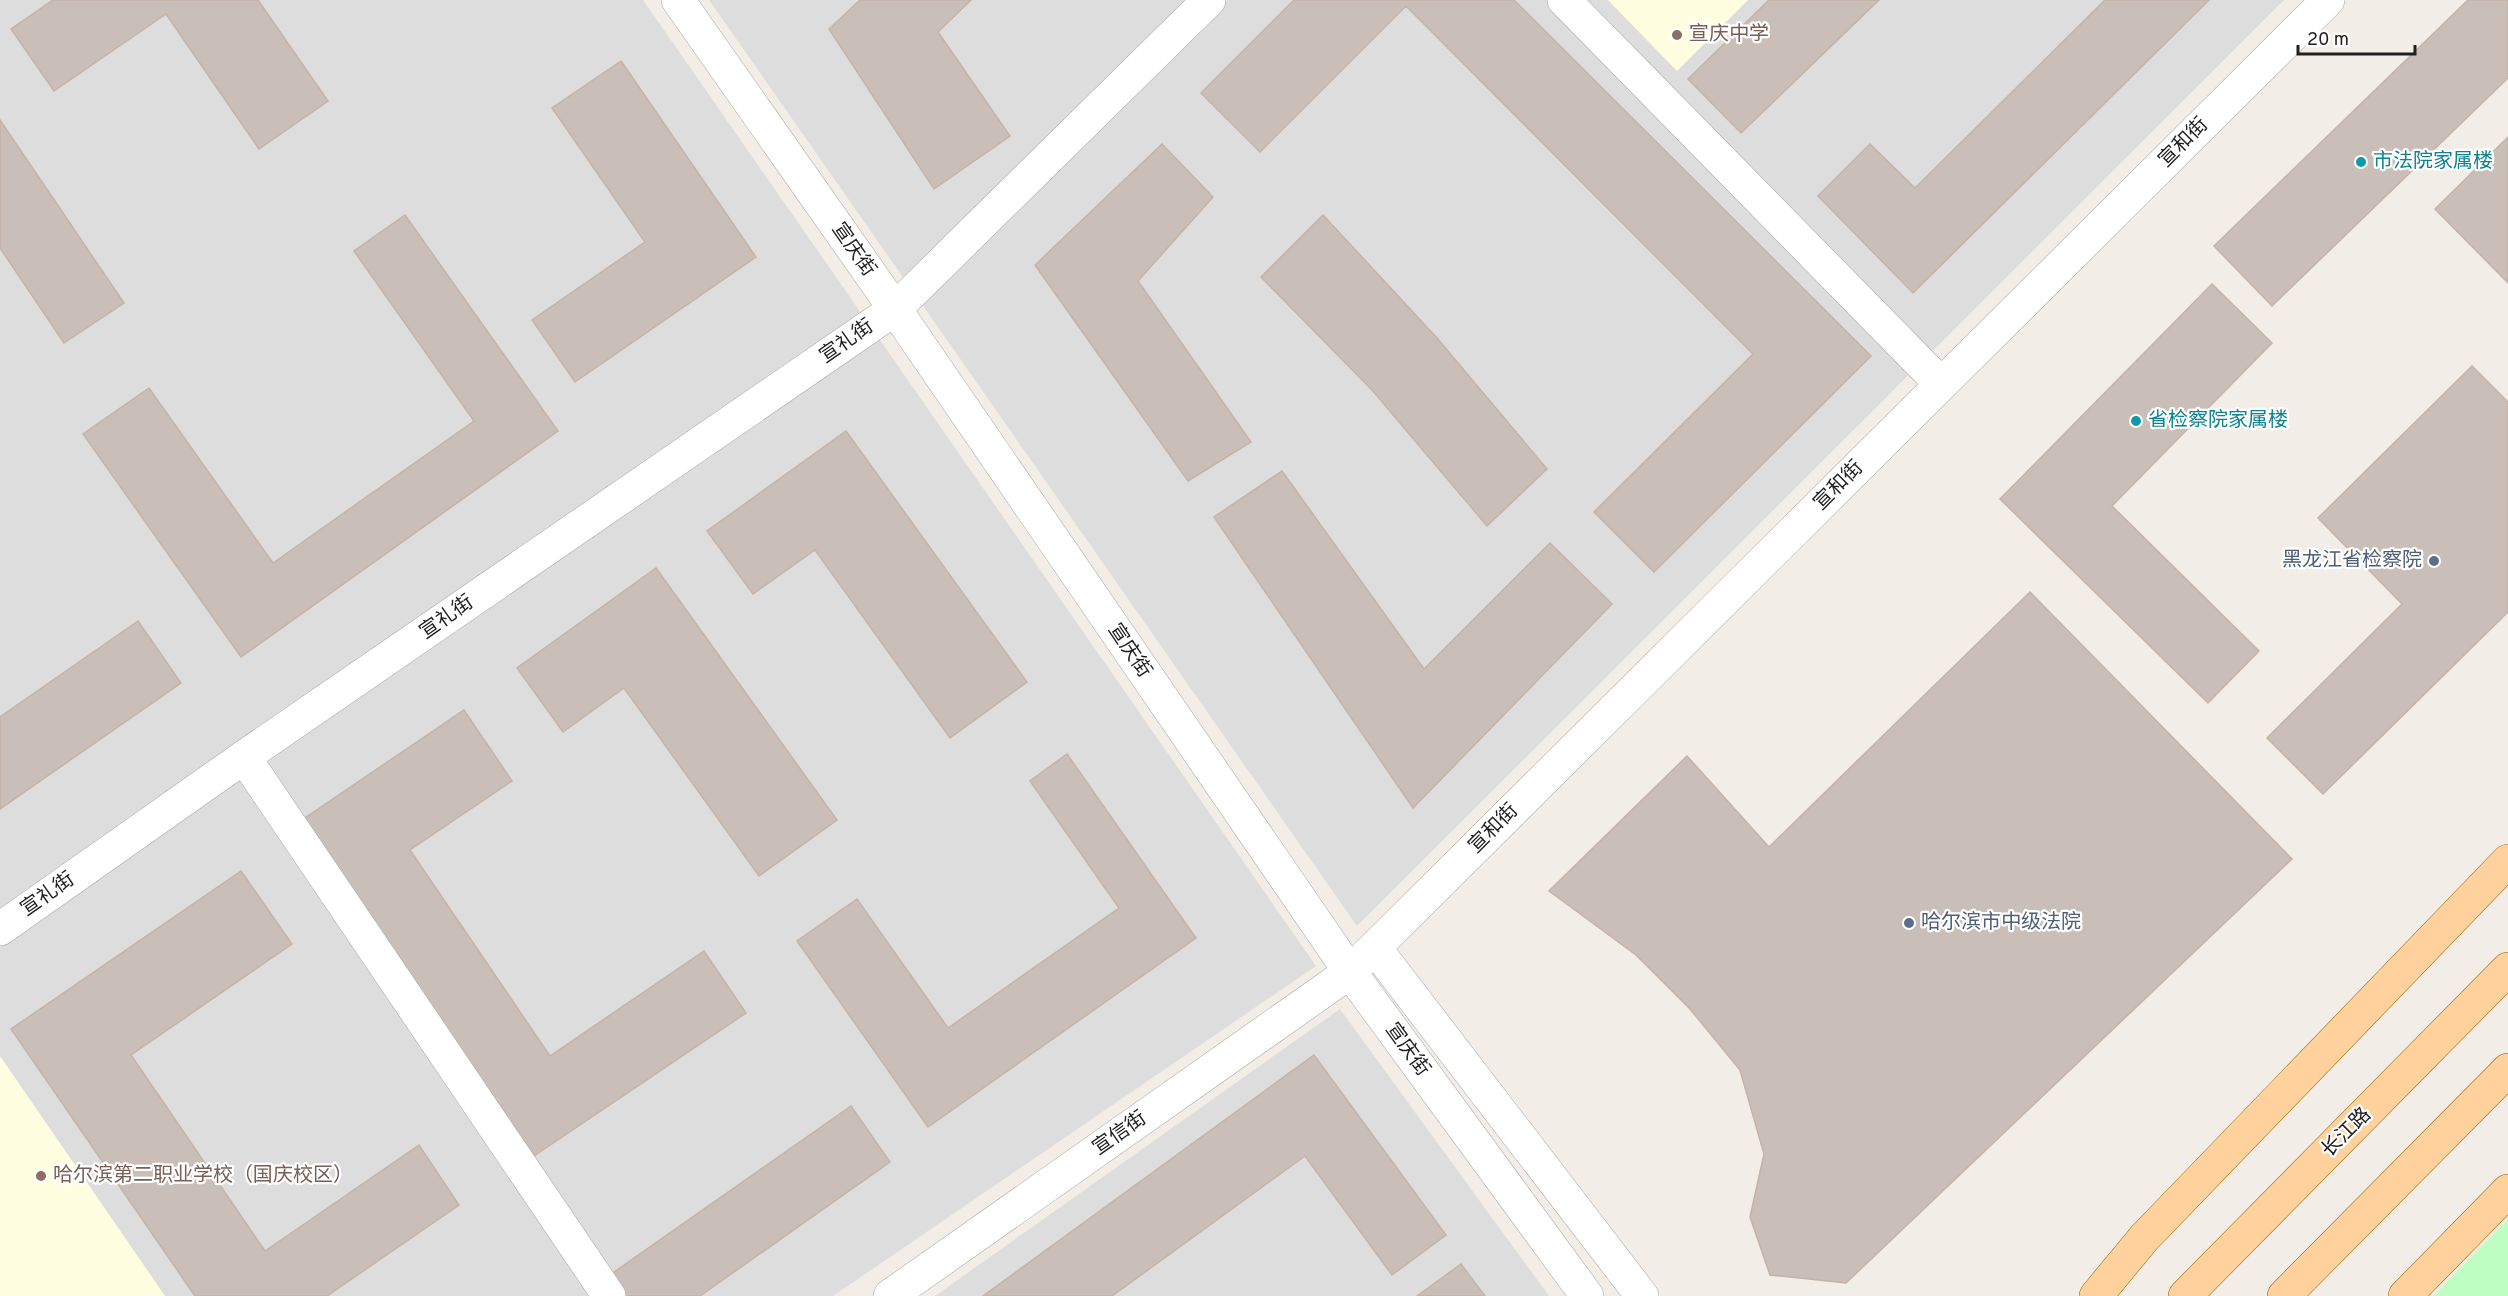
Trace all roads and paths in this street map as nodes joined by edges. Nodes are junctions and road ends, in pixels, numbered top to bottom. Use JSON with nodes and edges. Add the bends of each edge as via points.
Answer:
{"nodes":[{"id":1,"x":678,"y":0,"type":"edge"},
{"id":2,"x":1209,"y":0,"type":"edge"},
{"id":3,"x":1564,"y":0,"type":"edge"},
{"id":4,"x":2328,"y":0,"type":"edge"},
{"id":5,"x":895,"y":309,"type":"junction"},
{"id":6,"x":1941,"y":384,"type":"junction"},
{"id":7,"x":244,"y":757,"type":"junction"},
{"id":8,"x":2508,"y":861,"type":"edge"},
{"id":9,"x":0,"y":929,"type":"edge"},
{"id":10,"x":1375,"y":948,"type":"junction"},
{"id":11,"x":2508,"y":969,"type":"edge"},
{"id":12,"x":1350,"y":972,"type":"junction"},
{"id":13,"x":2508,"y":1070,"type":"edge"},
{"id":14,"x":2508,"y":1191,"type":"edge"},
{"id":15,"x":609,"y":1296,"type":"edge"},
{"id":16,"x":890,"y":1296,"type":"edge"},
{"id":17,"x":1587,"y":1296,"type":"edge"},
{"id":18,"x":1642,"y":1296,"type":"edge"},
{"id":19,"x":2096,"y":1296,"type":"edge"},
{"id":20,"x":2185,"y":1296,"type":"edge"},
{"id":21,"x":2284,"y":1296,"type":"edge"},
{"id":22,"x":2405,"y":1296,"type":"edge"}],
"edges":[{"from":1,"to":5,"type":"street","name":"宣庆街"},
{"from":2,"to":5,"type":"street","name":"宣礼街"},
{"from":3,"to":6,"type":"street"},
{"from":4,"to":6,"type":"street","name":"宣和街"},
{"from":5,"to":7,"type":"street","name":"宣礼街"},
{"from":5,"to":12,"type":"street","name":"宣庆街"},
{"from":6,"to":10,"type":"street","name":"宣和街"},
{"from":7,"to":9,"type":"street","name":"宣礼街"},
{"from":7,"to":15,"type":"street"},
{"from":8,"to":19,"type":"main road","via":[[2144,1238]]},
{"from":10,"to":12,"type":"street","name":"宣和街"},
{"from":10,"to":18,"type":"street"},
{"from":11,"to":20,"type":"main road","name":"长江路"},
{"from":12,"to":16,"type":"street","name":"宣信街"},
{"from":12,"to":17,"type":"street","name":"宣庆街"},
{"from":13,"to":21,"type":"main road"},
{"from":14,"to":22,"type":"main road"}]}
